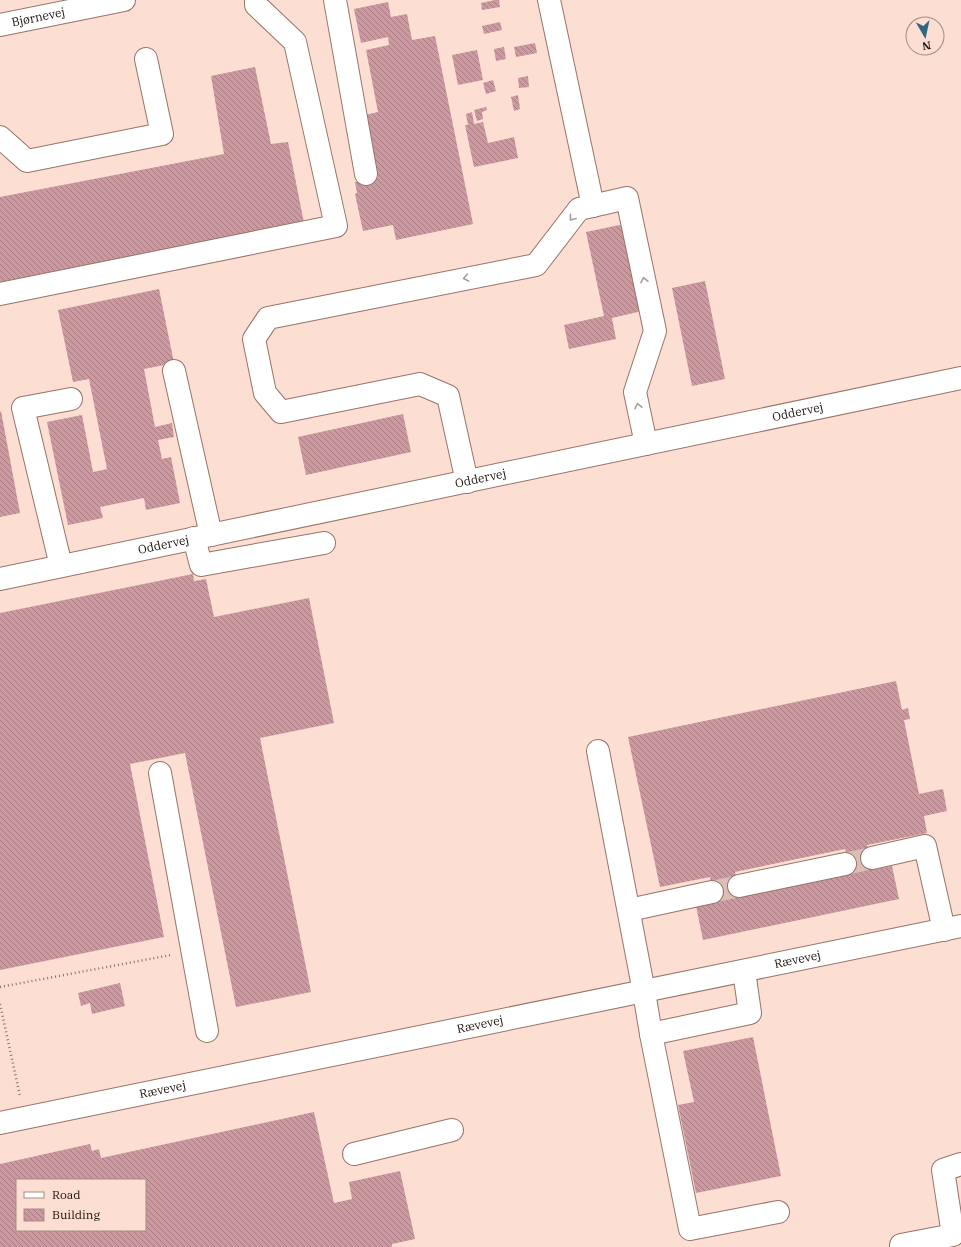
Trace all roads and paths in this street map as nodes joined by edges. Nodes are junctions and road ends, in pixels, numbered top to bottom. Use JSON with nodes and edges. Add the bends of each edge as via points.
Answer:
{"nodes":[{"id":1,"x":124,"y":0,"type":"edge"},
{"id":2,"x":256,"y":0,"type":"edge"},
{"id":3,"x":335,"y":0,"type":"edge"},
{"id":4,"x":549,"y":0,"type":"edge"},
{"id":5,"x":0,"y":25,"type":"edge"},
{"id":6,"x":146,"y":59,"type":"dead end"},
{"id":7,"x":0,"y":137,"type":"edge"},
{"id":8,"x":366,"y":174,"type":"dead end"},
{"id":9,"x":593,"y":206,"type":"junction"},
{"id":10,"x":0,"y":294,"type":"edge"},
{"id":11,"x":174,"y":371,"type":"dead end"},
{"id":12,"x":961,"y":378,"type":"edge"},
{"id":13,"x":70,"y":399,"type":"dead end"},
{"id":14,"x":646,"y":444,"type":"junction"},
{"id":15,"x":467,"y":482,"type":"junction"},
{"id":16,"x":203,"y":537,"type":"junction"},
{"id":17,"x":324,"y":542,"type":"dead end"},
{"id":18,"x":61,"y":566,"type":"junction"},
{"id":19,"x":0,"y":579,"type":"edge"},
{"id":20,"x":598,"y":751,"type":"dead end"},
{"id":21,"x":160,"y":773,"type":"dead end"},
{"id":22,"x":872,"y":858,"type":"tunnel mouth"},
{"id":23,"x":845,"y":864,"type":"tunnel mouth"},
{"id":24,"x":739,"y":886,"type":"tunnel mouth"},
{"id":25,"x":712,"y":892,"type":"tunnel mouth"},
{"id":26,"x":629,"y":910,"type":"junction"},
{"id":27,"x":953,"y":928,"type":"edge"},
{"id":28,"x":193,"y":951,"type":"junction"},
{"id":29,"x":744,"y":971,"type":"junction"},
{"id":30,"x":0,"y":987,"type":"edge"},
{"id":31,"x":644,"y":992,"type":"junction"},
{"id":32,"x":0,"y":1004,"type":"edge"},
{"id":33,"x":1,"y":1017,"type":"edge"},
{"id":34,"x":207,"y":1031,"type":"dead end"},
{"id":35,"x":651,"y":1034,"type":"junction"},
{"id":36,"x":25,"y":1118,"type":"junction"},
{"id":37,"x":0,"y":1123,"type":"edge"},
{"id":38,"x":452,"y":1130,"type":"dead end"},
{"id":39,"x":354,"y":1154,"type":"dead end"},
{"id":40,"x":961,"y":1164,"type":"edge"},
{"id":41,"x":778,"y":1212,"type":"dead end"},
{"id":42,"x":957,"y":1234,"type":"edge"},
{"id":43,"x":901,"y":1247,"type":"edge"}],
"edges":[{"from":1,"to":5,"type":"street","name":"Bjørnevej"},
{"from":2,"to":10,"type":"street","via":[[256,6],[295,42],[336,226]]},
{"from":3,"to":8,"type":"street"},
{"from":4,"to":9,"type":"street"},
{"from":6,"to":7,"type":"street","via":[[162,134],[27,161]]},
{"from":14,"to":9,"type":"street","one_way":true,"via":[[635,392],[655,331],[627,198]]},
{"from":9,"to":15,"type":"street","one_way":true,"via":[[579,208],[536,264],[268,318],[254,340],[265,394],[281,412],[420,384],[448,396]]},
{"from":11,"to":16,"type":"street"},
{"from":12,"to":14,"type":"street","name":"Oddervej"},
{"from":13,"to":18,"type":"street","via":[[23,408]]},
{"from":14,"to":15,"type":"street","name":"Oddervej"},
{"from":15,"to":16,"type":"street","name":"Oddervej"},
{"from":16,"to":17,"type":"street","via":[[201,565]]},
{"from":16,"to":18,"type":"street","name":"Oddervej"},
{"from":18,"to":19,"type":"street","name":"Oddervej"},
{"from":20,"to":26,"type":"street"},
{"from":21,"to":28,"type":"street"},
{"from":22,"to":27,"type":"street","via":[[925,846]]},
{"from":23,"to":24,"type":"street"},
{"from":25,"to":26,"type":"street"},
{"from":26,"to":31,"type":"street"},
{"from":27,"to":29,"type":"street","name":"Rævevej"},
{"from":28,"to":30,"type":"path"},
{"from":28,"to":34,"type":"street"},
{"from":29,"to":31,"type":"street","name":"Rævevej"},
{"from":29,"to":35,"type":"street","via":[[750,1013]]},
{"from":31,"to":35,"type":"street"},
{"from":31,"to":36,"type":"street","name":"Rævevej"},
{"from":32,"to":33,"type":"path"},
{"from":33,"to":36,"type":"path"},
{"from":35,"to":41,"type":"street","via":[[690,1229]]},
{"from":36,"to":37,"type":"street","name":"Rævevej"},
{"from":38,"to":39,"type":"street"},
{"from":40,"to":42,"type":"street","via":[[943,1170]]},
{"from":42,"to":43,"type":"street"}]}
